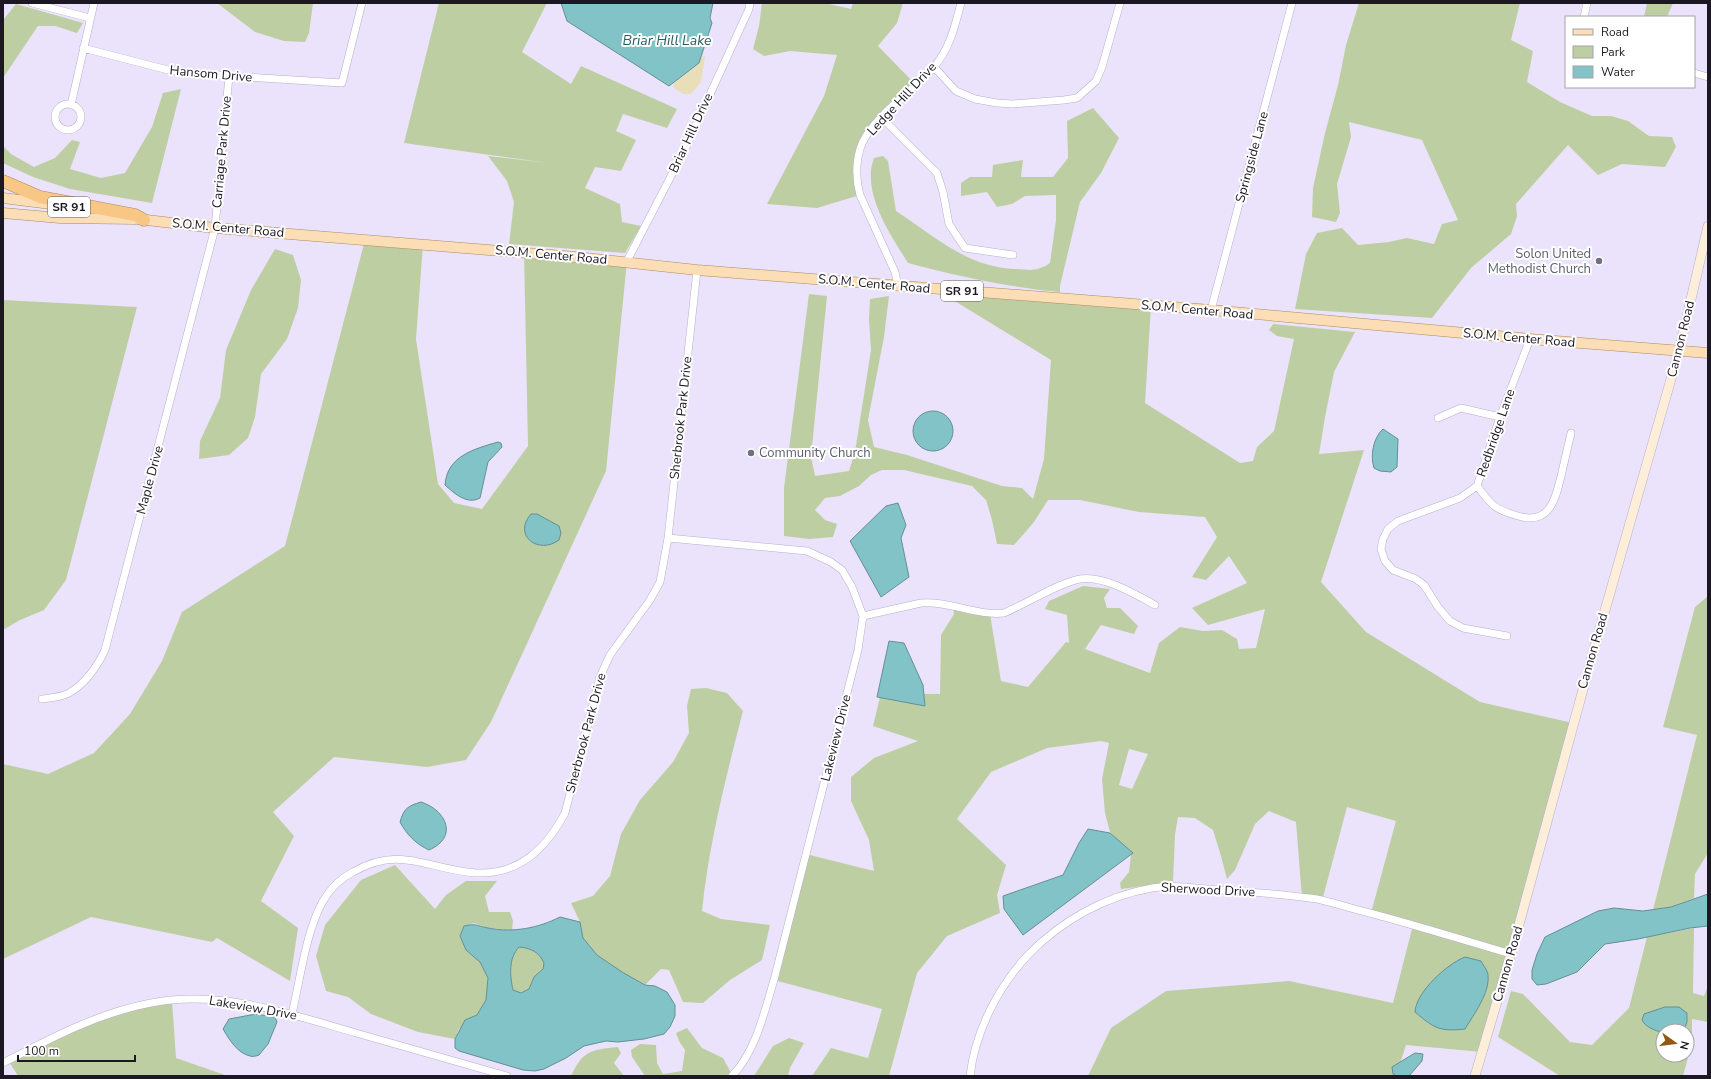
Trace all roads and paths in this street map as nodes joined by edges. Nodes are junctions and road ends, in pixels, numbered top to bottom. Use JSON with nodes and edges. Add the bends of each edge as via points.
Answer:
{"nodes":[{"id":1,"x":32,"y":3,"type":"edge"},
{"id":2,"x":94,"y":3,"type":"edge"},
{"id":3,"x":362,"y":3,"type":"edge"},
{"id":4,"x":750,"y":3,"type":"edge"},
{"id":5,"x":961,"y":3,"type":"edge"},
{"id":6,"x":1120,"y":3,"type":"edge"},
{"id":7,"x":1292,"y":3,"type":"edge"},
{"id":8,"x":1586,"y":3,"type":"edge"},
{"id":9,"x":1584,"y":16,"type":"edge"},
{"id":10,"x":90,"y":18,"type":"junction"},
{"id":11,"x":83,"y":48,"type":"junction"},
{"id":12,"x":934,"y":67,"type":"junction"},
{"id":13,"x":1695,"y":73,"type":"edge"},
{"id":14,"x":229,"y":76,"type":"junction"},
{"id":15,"x":1708,"y":76,"type":"edge"},
{"id":16,"x":71,"y":105,"type":"dead end"},
{"id":17,"x":882,"y":118,"type":"junction"},
{"id":18,"x":3,"y":181,"type":"edge"},
{"id":19,"x":3,"y":198,"type":"edge"},
{"id":20,"x":3,"y":213,"type":"edge"},
{"id":21,"x":140,"y":219,"type":"junction"},
{"id":22,"x":1708,"y":226,"type":"edge"},
{"id":23,"x":215,"y":228,"type":"junction"},
{"id":24,"x":1013,"y":255,"type":"dead end"},
{"id":25,"x":627,"y":261,"type":"junction"},
{"id":26,"x":697,"y":270,"type":"junction"},
{"id":27,"x":898,"y":286,"type":"junction"},
{"id":28,"x":1211,"y":310,"type":"junction"},
{"id":29,"x":1530,"y":339,"type":"junction"},
{"id":30,"x":1679,"y":351,"type":"junction"},
{"id":31,"x":1708,"y":353,"type":"edge"},
{"id":32,"x":1500,"y":417,"type":"junction"},
{"id":33,"x":1438,"y":418,"type":"dead end"},
{"id":34,"x":1572,"y":433,"type":"dead end"},
{"id":35,"x":1477,"y":486,"type":"junction"},
{"id":36,"x":668,"y":538,"type":"junction"},
{"id":37,"x":1155,"y":605,"type":"dead end"},
{"id":38,"x":863,"y":616,"type":"junction"},
{"id":39,"x":1507,"y":636,"type":"dead end"},
{"id":40,"x":42,"y":699,"type":"dead end"},
{"id":41,"x":1511,"y":954,"type":"junction"},
{"id":42,"x":292,"y":1014,"type":"junction"},
{"id":43,"x":3,"y":1063,"type":"edge"},
{"id":44,"x":507,"y":1076,"type":"edge"},
{"id":45,"x":732,"y":1076,"type":"edge"},
{"id":46,"x":970,"y":1076,"type":"edge"},
{"id":47,"x":1475,"y":1076,"type":"edge"}],
"edges":[{"from":1,"to":10,"type":"street"},
{"from":2,"to":10,"type":"street"},
{"from":3,"to":14,"type":"street","name":"Hansom Drive","via":[[342,84]]},
{"from":4,"to":25,"type":"street","name":"Briar Hill Drive","via":[[685,149]]},
{"from":5,"to":12,"type":"street","name":"Ledge Hill Drive","via":[[953,33]]},
{"from":6,"to":12,"type":"street","via":[[1096,81],[1077,98],[1013,104],[975,99],[956,90]]},
{"from":7,"to":28,"type":"street","name":"Springside Lane"},
{"from":8,"to":9,"type":"street"},
{"from":10,"to":11,"type":"street"},
{"from":11,"to":14,"type":"street","name":"Hansom Drive","via":[[168,70]]},
{"from":11,"to":16,"type":"street"},
{"from":12,"to":17,"type":"street","name":"Ledge Hill Drive"},
{"from":13,"to":15,"type":"street"},
{"from":14,"to":23,"type":"street","name":"Carriage Park Drive"},
{"from":17,"to":24,"type":"street","via":[[937,173],[949,224],[965,248]]},
{"from":17,"to":27,"type":"street","name":"Ledge Hill Drive","via":[[865,137],[859,154],[857,184],[865,209],[895,272]]},
{"from":18,"to":21,"type":"highway","via":[[40,197],[135,215]]},
{"from":19,"to":21,"type":"main road","name":"S.O.M. Center Road","number":"SR 91"},
{"from":20,"to":21,"type":"main road","name":"S.O.M. Center Road","number":"SR 91","via":[[60,218]]},
{"from":21,"to":23,"type":"main road","name":"S.O.M. Center Road","number":"SR 91"},
{"from":22,"to":30,"type":"main road","name":"Cannon Road"},
{"from":23,"to":25,"type":"main road","name":"S.O.M. Center Road","number":"SR 91"},
{"from":23,"to":40,"type":"street","name":"Maple Drive","via":[[105,650],[89,677],[69,694]]},
{"from":25,"to":26,"type":"main road","name":"S.O.M. Center Road","number":"SR 91"},
{"from":26,"to":27,"type":"main road","name":"S.O.M. Center Road","number":"SR 91"},
{"from":26,"to":36,"type":"street","name":"Sherbrook Park Drive"},
{"from":27,"to":28,"type":"main road","name":"S.O.M. Center Road","number":"SR 91"},
{"from":28,"to":29,"type":"main road","name":"S.O.M. Center Road","number":"SR 91"},
{"from":29,"to":30,"type":"main road","name":"S.O.M. Center Road","number":"SR 91"},
{"from":29,"to":32,"type":"street","name":"Redbridge Lane"},
{"from":30,"to":31,"type":"main road","name":"S.O.M. Center Road","number":"SR 91"},
{"from":30,"to":41,"type":"main road","name":"Cannon Road"},
{"from":32,"to":33,"type":"street","via":[[1461,408]]},
{"from":32,"to":35,"type":"street","name":"Redbridge Lane"},
{"from":34,"to":35,"type":"street","via":[[1556,496],[1550,508],[1540,516],[1528,519],[1493,507]]},
{"from":35,"to":39,"type":"street","name":"Redbridge Lane","via":[[1460,498],[1398,521],[1388,529],[1381,549],[1385,561],[1393,570],[1424,585],[1450,621],[1463,628]]},
{"from":36,"to":38,"type":"street","name":"Lakeview Drive","via":[[807,551],[842,570],[852,587]]},
{"from":36,"to":42,"type":"street","name":"Sherbrook Park Drive","via":[[660,582],[610,655],[600,677],[565,813],[556,831],[539,851],[520,864],[499,871],[476,873],[406,858],[384,859],[363,865],[341,878],[324,900],[314,921]]},
{"from":37,"to":38,"type":"street","via":[[1100,580],[1079,579],[1004,613],[980,613],[930,602]]},
{"from":38,"to":45,"type":"street","name":"Lakeview Drive","via":[[858,650],[774,980],[748,1054]]},
{"from":41,"to":46,"type":"street","name":"Sherwood Drive","via":[[1317,899],[1249,892],[1153,888],[1097,905],[1039,944],[1015,969],[999,994],[985,1021],[972,1061]]},
{"from":41,"to":47,"type":"main road","name":"Cannon Road"},
{"from":42,"to":43,"type":"street","name":"Lakeview Drive","via":[[221,1000],[193,998],[152,1002],[95,1018]]},
{"from":42,"to":44,"type":"street","name":"Lakeview Drive"}]}
